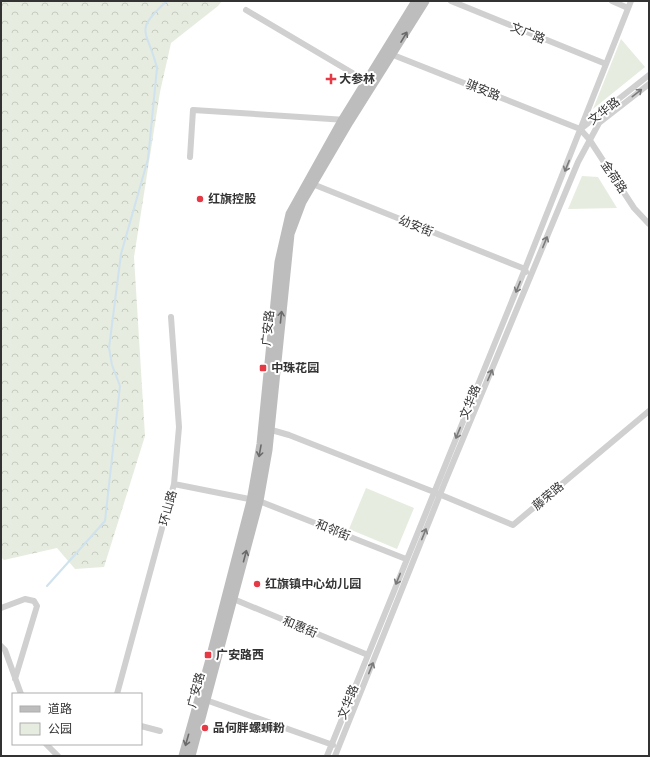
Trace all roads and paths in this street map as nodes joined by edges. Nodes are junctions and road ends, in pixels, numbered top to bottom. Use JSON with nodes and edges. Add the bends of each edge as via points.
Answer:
{"nodes":[{"id":1,"x":416,"y":1,"type":"edge"},
{"id":2,"x":425,"y":1,"type":"edge"},
{"id":3,"x":451,"y":1,"type":"edge"},
{"id":4,"x":612,"y":1,"type":"edge"},
{"id":5,"x":631,"y":1,"type":"edge"},
{"id":6,"x":628,"y":8,"type":"junction"},
{"id":7,"x":246,"y":10,"type":"dead end"},
{"id":8,"x":389,"y":53,"type":"junction"},
{"id":9,"x":606,"y":64,"type":"junction"},
{"id":10,"x":649,"y":75,"type":"edge"},
{"id":11,"x":366,"y":81,"type":"junction"},
{"id":12,"x":649,"y":84,"type":"edge"},
{"id":13,"x":346,"y":120,"type":"junction"},
{"id":14,"x":580,"y":130,"type":"junction"},
{"id":15,"x":589,"y":139,"type":"junction"},
{"id":16,"x":190,"y":157,"type":"dead end"},
{"id":17,"x":310,"y":183,"type":"junction"},
{"id":18,"x":649,"y":224,"type":"edge"},
{"id":19,"x":525,"y":269,"type":"junction"},
{"id":20,"x":529,"y":280,"type":"junction"},
{"id":21,"x":171,"y":317,"type":"dead end"},
{"id":22,"x":649,"y":411,"type":"edge"},
{"id":23,"x":266,"y":428,"type":"junction"},
{"id":24,"x":174,"y":484,"type":"junction"},
{"id":25,"x":434,"y":492,"type":"junction"},
{"id":26,"x":440,"y":494,"type":"junction"},
{"id":27,"x":255,"y":501,"type":"junction"},
{"id":28,"x":406,"y":559,"type":"junction"},
{"id":29,"x":230,"y":598,"type":"junction"},
{"id":30,"x":1,"y":608,"type":"edge"},
{"id":31,"x":1,"y":646,"type":"edge"},
{"id":32,"x":368,"y":655,"type":"junction"},
{"id":33,"x":15,"y":679,"type":"junction"},
{"id":34,"x":21,"y":693,"type":"edge"},
{"id":35,"x":117,"y":693,"type":"edge"},
{"id":36,"x":203,"y":699,"type":"junction"},
{"id":37,"x":142,"y":726,"type":"edge"},
{"id":38,"x":160,"y":731,"type":"dead end"},
{"id":39,"x":331,"y":744,"type":"junction"},
{"id":40,"x":48,"y":745,"type":"edge"},
{"id":41,"x":339,"y":747,"type":"junction"},
{"id":42,"x":58,"y":756,"type":"edge"},
{"id":43,"x":183,"y":756,"type":"edge"},
{"id":44,"x":192,"y":756,"type":"edge"},
{"id":45,"x":327,"y":756,"type":"edge"},
{"id":46,"x":335,"y":756,"type":"edge"}],
"edges":[{"from":1,"to":8,"type":"street","name":"广安路"},
{"from":8,"to":2,"type":"street","name":"广安路","one_way":true},
{"from":3,"to":9,"type":"street","name":"文广路"},
{"from":4,"to":6,"type":"street"},
{"from":5,"to":6,"type":"street"},
{"from":6,"to":9,"type":"street"},
{"from":7,"to":11,"type":"street"},
{"from":8,"to":11,"type":"street","name":"广安路"},
{"from":8,"to":13,"type":"street","name":"广安路"},
{"from":8,"to":14,"type":"street","name":"骐安路"},
{"from":9,"to":14,"type":"street"},
{"from":10,"to":14,"type":"street","name":"文华路"},
{"from":11,"to":13,"type":"street","name":"广安路"},
{"from":15,"to":12,"type":"street","name":"文华路","one_way":true,"via":[[599,123]]},
{"from":13,"to":16,"type":"street","via":[[193,110]]},
{"from":13,"to":17,"type":"street","name":"广安路"},
{"from":14,"to":15,"type":"street","name":"金荷路"},
{"from":14,"to":19,"type":"street","name":"文华路","one_way":true},
{"from":15,"to":18,"type":"street","name":"金荷路","via":[[634,208]]},
{"from":20,"to":15,"type":"street","name":"文华路","one_way":true},
{"from":17,"to":19,"type":"street","name":"幼安街"},
{"from":17,"to":23,"type":"street","name":"广安路","via":[[290,234]]},
{"from":19,"to":20,"type":"street"},
{"from":19,"to":25,"type":"street","name":"文华路","one_way":true},
{"from":26,"to":20,"type":"street","name":"文华路","one_way":true},
{"from":21,"to":24,"type":"street","name":"环山路","via":[[179,428]]},
{"from":22,"to":26,"type":"street","name":"藤荣路","via":[[513,525]]},
{"from":23,"to":25,"type":"street","name":"藤荣路"},
{"from":23,"to":27,"type":"street","name":"广安路","via":[[268,450]]},
{"from":24,"to":27,"type":"street","name":"和邻街"},
{"from":24,"to":35,"type":"street","name":"环山路"},
{"from":25,"to":26,"type":"street","name":"藤荣路"},
{"from":25,"to":28,"type":"street","name":"文华路"},
{"from":41,"to":26,"type":"street","name":"文华路","one_way":true},
{"from":27,"to":28,"type":"street","name":"和邻街"},
{"from":27,"to":29,"type":"street","name":"广安路"},
{"from":28,"to":32,"type":"street","name":"文华路","one_way":true},
{"from":29,"to":32,"type":"street","name":"和惠街"},
{"from":29,"to":36,"type":"street","name":"广安路"},
{"from":30,"to":33,"type":"street","via":[[25,599],[37,606]]},
{"from":31,"to":33,"type":"street","via":[[5,650]]},
{"from":32,"to":39,"type":"street","name":"文华路"},
{"from":33,"to":34,"type":"street"},
{"from":36,"to":39,"type":"street"},
{"from":36,"to":43,"type":"street","name":"广安路","one_way":true},
{"from":36,"to":44,"type":"street","name":"广安路"},
{"from":37,"to":38,"type":"street"},
{"from":39,"to":41,"type":"street"},
{"from":39,"to":45,"type":"street","name":"文华路"},
{"from":40,"to":42,"type":"street"},
{"from":41,"to":46,"type":"street","name":"文华路"}]}
